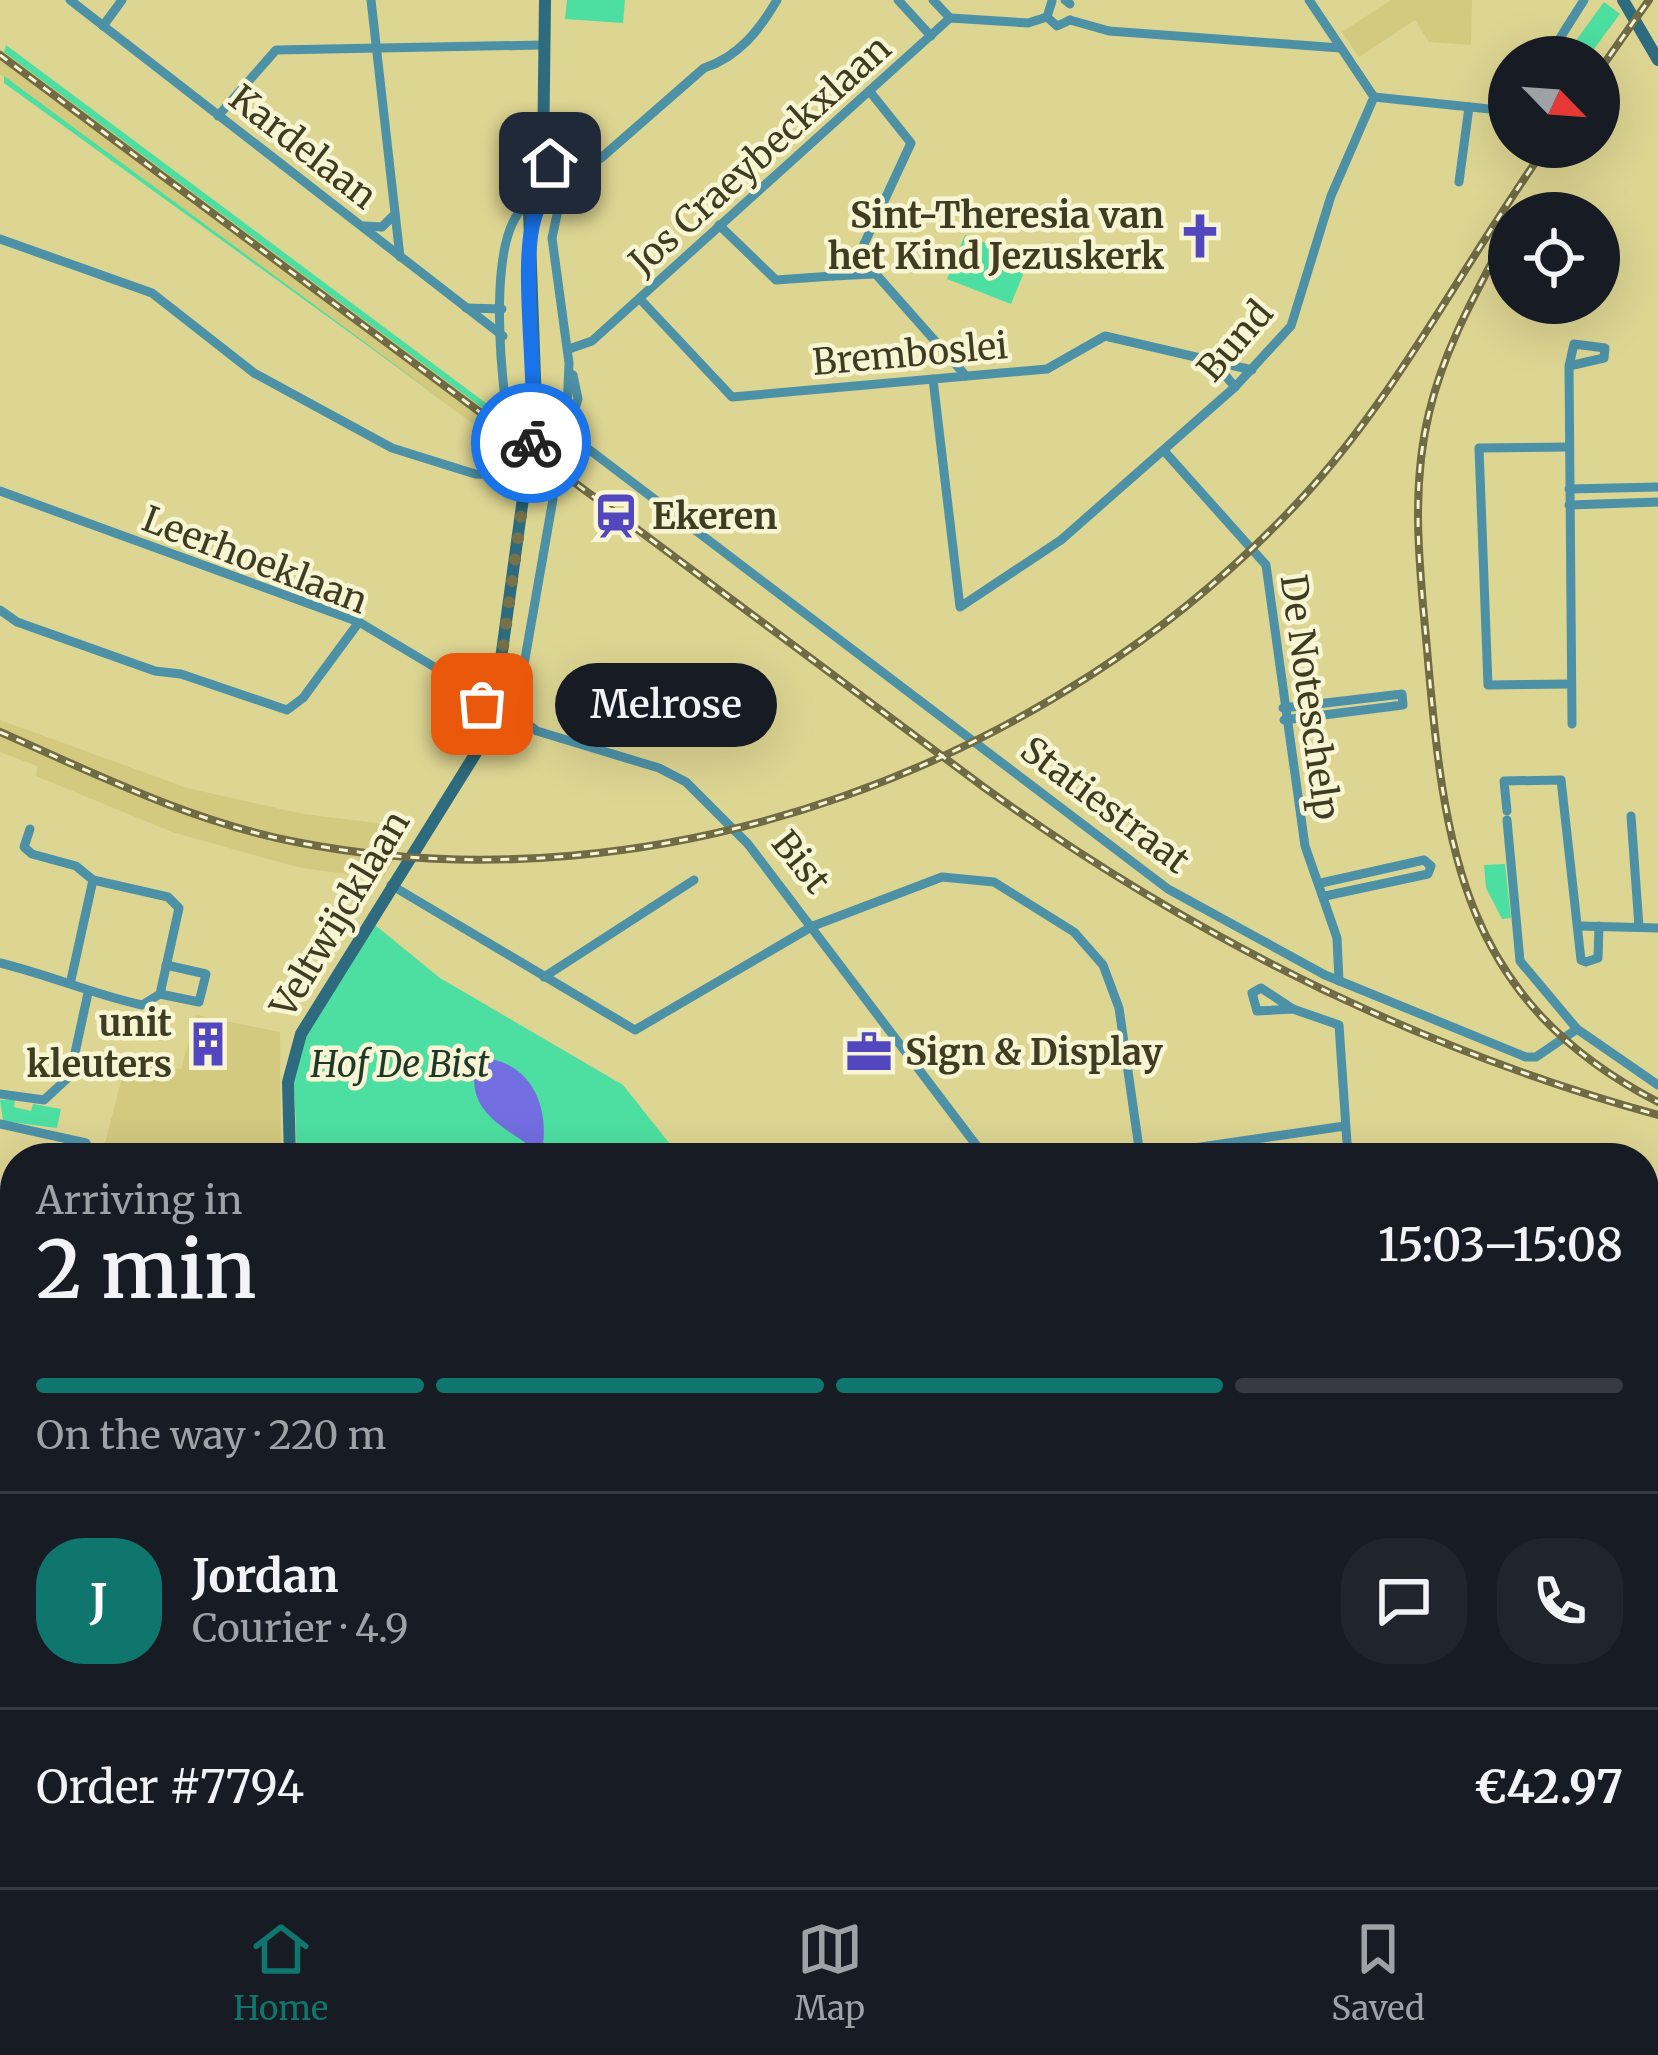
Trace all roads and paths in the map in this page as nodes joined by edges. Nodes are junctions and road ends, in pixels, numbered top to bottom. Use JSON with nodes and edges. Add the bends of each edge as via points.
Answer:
{"nodes":[{"id":1,"x":70,"y":0,"type":"edge"},
{"id":2,"x":122,"y":0,"type":"edge"},
{"id":3,"x":371,"y":0,"type":"edge"},
{"id":4,"x":545,"y":0,"type":"edge"},
{"id":5,"x":777,"y":0,"type":"edge"},
{"id":6,"x":898,"y":0,"type":"edge"},
{"id":7,"x":933,"y":0,"type":"edge"},
{"id":8,"x":1052,"y":0,"type":"edge"},
{"id":9,"x":1310,"y":0,"type":"edge"},
{"id":10,"x":1584,"y":0,"type":"edge"},
{"id":11,"x":1623,"y":0,"type":"edge"},
{"id":12,"x":1070,"y":1,"type":"edge"},
{"id":13,"x":1047,"y":17,"type":"junction"},
{"id":14,"x":950,"y":18,"type":"junction"},
{"id":15,"x":1070,"y":20,"type":"junction"},
{"id":16,"x":103,"y":26,"type":"junction"},
{"id":17,"x":1326,"y":26,"type":"junction"},
{"id":18,"x":931,"y":36,"type":"junction"},
{"id":19,"x":1561,"y":36,"type":"edge"},
{"id":20,"x":542,"y":45,"type":"junction"},
{"id":21,"x":374,"y":46,"type":"junction"},
{"id":22,"x":1305,"y":46,"type":"junction"},
{"id":23,"x":1340,"y":48,"type":"junction"},
{"id":24,"x":1658,"y":60,"type":"edge"},
{"id":25,"x":871,"y":93,"type":"junction"},
{"id":26,"x":1374,"y":98,"type":"junction"},
{"id":27,"x":1469,"y":106,"type":"junction"},
{"id":28,"x":1488,"y":108,"type":"edge"},
{"id":29,"x":218,"y":116,"type":"junction"},
{"id":30,"x":543,"y":164,"type":"junction"},
{"id":31,"x":562,"y":175,"type":"junction"},
{"id":32,"x":1459,"y":182,"type":"dead end"},
{"id":33,"x":546,"y":192,"type":"junction"},
{"id":34,"x":529,"y":211,"type":"junction"},
{"id":35,"x":395,"y":214,"type":"junction"},
{"id":36,"x":719,"y":225,"type":"junction"},
{"id":37,"x":361,"y":226,"type":"junction"},
{"id":38,"x":530,"y":230,"type":"junction"},
{"id":39,"x":0,"y":239,"type":"edge"},
{"id":40,"x":859,"y":255,"type":"junction"},
{"id":41,"x":400,"y":257,"type":"junction"},
{"id":42,"x":874,"y":274,"type":"junction"},
{"id":43,"x":832,"y":276,"type":"junction"},
{"id":44,"x":640,"y":299,"type":"junction"},
{"id":45,"x":466,"y":308,"type":"junction"},
{"id":46,"x":502,"y":309,"type":"junction"},
{"id":47,"x":503,"y":336,"type":"junction"},
{"id":48,"x":568,"y":349,"type":"junction"},
{"id":49,"x":1215,"y":363,"type":"junction"},
{"id":50,"x":1569,"y":366,"type":"dead end"},
{"id":51,"x":1252,"y":370,"type":"junction"},
{"id":52,"x":966,"y":376,"type":"junction"},
{"id":53,"x":933,"y":379,"type":"junction"},
{"id":54,"x":1235,"y":387,"type":"junction"},
{"id":55,"x":566,"y":432,"type":"junction"},
{"id":56,"x":1569,"y":447,"type":"junction"},
{"id":57,"x":1165,"y":452,"type":"junction"},
{"id":58,"x":1658,"y":487,"type":"edge"},
{"id":59,"x":1569,"y":489,"type":"junction"},
{"id":60,"x":0,"y":491,"type":"edge"},
{"id":61,"x":1658,"y":502,"type":"edge"},
{"id":62,"x":1569,"y":505,"type":"junction"},
{"id":63,"x":0,"y":610,"type":"edge"},
{"id":64,"x":359,"y":622,"type":"junction"},
{"id":65,"x":1571,"y":684,"type":"junction"},
{"id":66,"x":502,"y":691,"type":"junction"},
{"id":67,"x":483,"y":696,"type":"junction"},
{"id":68,"x":508,"y":710,"type":"junction"},
{"id":69,"x":1283,"y":714,"type":"junction"},
{"id":70,"x":493,"y":716,"type":"junction"},
{"id":71,"x":1572,"y":724,"type":"dead end"},
{"id":72,"x":1631,"y":816,"type":"dead end"},
{"id":73,"x":30,"y":829,"type":"dead end"},
{"id":74,"x":93,"y":880,"type":"junction"},
{"id":75,"x":694,"y":880,"type":"dead end"},
{"id":76,"x":1321,"y":883,"type":"junction"},
{"id":77,"x":391,"y":885,"type":"junction"},
{"id":78,"x":1324,"y":896,"type":"junction"},
{"id":79,"x":813,"y":926,"type":"junction"},
{"id":80,"x":1579,"y":926,"type":"junction"},
{"id":81,"x":1599,"y":926,"type":"junction"},
{"id":82,"x":1640,"y":927,"type":"junction"},
{"id":83,"x":1658,"y":928,"type":"edge"},
{"id":84,"x":0,"y":963,"type":"edge"},
{"id":85,"x":166,"y":965,"type":"junction"},
{"id":86,"x":544,"y":977,"type":"junction"},
{"id":87,"x":71,"y":980,"type":"junction"},
{"id":88,"x":1339,"y":981,"type":"junction"},
{"id":89,"x":88,"y":993,"type":"junction"},
{"id":90,"x":160,"y":994,"type":"junction"},
{"id":91,"x":1293,"y":1009,"type":"dead end"},
{"id":92,"x":1577,"y":1029,"type":"junction"},
{"id":93,"x":1658,"y":1085,"type":"edge"},
{"id":94,"x":0,"y":1094,"type":"edge"},
{"id":95,"x":0,"y":1124,"type":"edge"},
{"id":96,"x":1345,"y":1126,"type":"junction"},
{"id":97,"x":86,"y":1143,"type":"edge"},
{"id":98,"x":290,"y":1143,"type":"edge"},
{"id":99,"x":975,"y":1143,"type":"edge"},
{"id":100,"x":1138,"y":1143,"type":"edge"},
{"id":101,"x":1225,"y":1143,"type":"edge"},
{"id":102,"x":1347,"y":1143,"type":"edge"}],
"edges":[{"from":1,"to":16,"type":"street","name":"Kardelaan"},
{"from":2,"to":16,"type":"street"},
{"from":3,"to":21,"type":"street"},
{"from":4,"to":20,"type":"street"},
{"from":5,"to":31,"type":"street","via":[[767,23],[722,62],[704,68],[601,158]]},
{"from":6,"to":18,"type":"street"},
{"from":7,"to":14,"type":"street"},
{"from":8,"to":13,"type":"street"},
{"from":9,"to":17,"type":"street"},
{"from":10,"to":19,"type":"street"},
{"from":11,"to":24,"type":"street"},
{"from":12,"to":15,"type":"street"},
{"from":13,"to":14,"type":"street"},
{"from":13,"to":15,"type":"street","via":[[1058,26]]},
{"from":14,"to":18,"type":"street","name":"Jos Craeybeckxlaan"},
{"from":15,"to":22,"type":"street","via":[[1109,31]]},
{"from":16,"to":29,"type":"street","name":"Kardelaan"},
{"from":17,"to":22,"type":"street"},
{"from":17,"to":23,"type":"street"},
{"from":18,"to":25,"type":"street","name":"Jos Craeybeckxlaan"},
{"from":20,"to":21,"type":"street"},
{"from":20,"to":30,"type":"street"},
{"from":21,"to":29,"type":"street","via":[[277,50]]},
{"from":21,"to":35,"type":"street"},
{"from":22,"to":23,"type":"street"},
{"from":23,"to":26,"type":"street"},
{"from":25,"to":36,"type":"street","name":"Jos Craeybeckxlaan"},
{"from":25,"to":40,"type":"street","via":[[911,142]]},
{"from":26,"to":27,"type":"street"},
{"from":26,"to":51,"type":"street","name":"Bund","via":[[1331,196],[1298,312]]},
{"from":27,"to":28,"type":"street"},
{"from":27,"to":32,"type":"street"},
{"from":29,"to":37,"type":"street","name":"Kardelaan"},
{"from":30,"to":31,"type":"street"},
{"from":30,"to":33,"type":"street","via":[[532,176]]},
{"from":31,"to":33,"type":"street"},
{"from":33,"to":34,"type":"street"},
{"from":33,"to":38,"type":"street"},
{"from":33,"to":48,"type":"street","via":[[559,206],[552,238]]},
{"from":34,"to":38,"type":"street"},
{"from":34,"to":46,"type":"street","via":[[506,236]]},
{"from":35,"to":37,"type":"street","via":[[382,227]]},
{"from":35,"to":41,"type":"street"},
{"from":36,"to":43,"type":"street","via":[[776,280]]},
{"from":36,"to":44,"type":"street","name":"Jos Craeybeckxlaan"},
{"from":37,"to":41,"type":"street","name":"Kardelaan"},
{"from":38,"to":66,"type":"street","bridge":true,"via":[[536,406]]},
{"from":39,"to":66,"type":"street","via":[[152,293],[254,373],[392,448],[476,474],[533,476],[550,488],[522,676]]},
{"from":40,"to":42,"type":"street"},
{"from":40,"to":43,"type":"street"},
{"from":41,"to":45,"type":"street","name":"Kardelaan"},
{"from":42,"to":43,"type":"street"},
{"from":42,"to":52,"type":"street"},
{"from":44,"to":48,"type":"street","name":"Jos Craeybeckxlaan"},
{"from":44,"to":53,"type":"street","name":"Bremboslei","via":[[732,397]]},
{"from":45,"to":46,"type":"street"},
{"from":45,"to":47,"type":"street","name":"Kardelaan"},
{"from":46,"to":47,"type":"street"},
{"from":47,"to":55,"type":"street","name":"Statiestraat","via":[[506,409],[526,426]]},
{"from":48,"to":55,"type":"street","via":[[578,399]]},
{"from":49,"to":51,"type":"street","name":"Bremboslei"},
{"from":49,"to":52,"type":"street","name":"Bremboslei","via":[[1105,335],[1047,369]]},
{"from":49,"to":54,"type":"street"},
{"from":50,"to":56,"type":"street"},
{"from":51,"to":54,"type":"street","name":"Bund"},
{"from":52,"to":53,"type":"street","name":"Bremboslei"},
{"from":53,"to":57,"type":"street","name":"Bund","via":[[960,607],[1061,540]]},
{"from":54,"to":57,"type":"street","name":"Bund"},
{"from":55,"to":88,"type":"street","name":"Statiestraat","via":[[1168,889]]},
{"from":56,"to":59,"type":"street"},
{"from":56,"to":65,"type":"street","via":[[1479,448],[1488,686]]},
{"from":57,"to":69,"type":"street","name":"De Noteschelp","via":[[1266,565]]},
{"from":58,"to":59,"type":"street"},
{"from":59,"to":62,"type":"street"},
{"from":60,"to":64,"type":"street","name":"Leerhoeklaan"},
{"from":61,"to":62,"type":"street"},
{"from":62,"to":65,"type":"street"},
{"from":63,"to":64,"type":"street","via":[[155,671],[287,710]]},
{"from":64,"to":67,"type":"street","name":"Leerhoeklaan"},
{"from":65,"to":71,"type":"street"},
{"from":66,"to":67,"type":"street"},
{"from":66,"to":68,"type":"street"},
{"from":67,"to":70,"type":"street"},
{"from":68,"to":70,"type":"street"},
{"from":68,"to":79,"type":"street","name":"Bist","via":[[537,731],[686,782]]},
{"from":69,"to":69,"type":"street","via":[[1403,705],[1402,694]]},
{"from":69,"to":76,"type":"street","name":"De Noteschelp","via":[[1305,846]]},
{"from":70,"to":77,"type":"street","name":"Veltwijcklaan"},
{"from":72,"to":82,"type":"street"},
{"from":73,"to":74,"type":"street","via":[[24,847],[32,854],[76,866]]},
{"from":74,"to":85,"type":"street","via":[[168,897],[179,908]]},
{"from":74,"to":87,"type":"street"},
{"from":75,"to":86,"type":"street"},
{"from":76,"to":78,"type":"street","name":"De Noteschelp"},
{"from":76,"to":78,"type":"street","via":[[1424,860],[1431,866],[1427,874]]},
{"from":77,"to":86,"type":"street"},
{"from":77,"to":98,"type":"street","name":"Veltwijcklaan","via":[[293,1052]]},
{"from":78,"to":88,"type":"street","name":"De Noteschelp","via":[[1342,963]]},
{"from":79,"to":86,"type":"street","via":[[634,1030]]},
{"from":79,"to":99,"type":"street","name":"Bist"},
{"from":79,"to":100,"type":"street","via":[[942,877],[967,877],[994,882],[1074,932],[1103,965],[1119,1008]]},
{"from":80,"to":81,"type":"street"},
{"from":80,"to":81,"type":"street","via":[[1581,960],[1591,964]]},
{"from":80,"to":92,"type":"street","via":[[1561,780],[1504,781],[1520,961]]},
{"from":81,"to":82,"type":"street"},
{"from":82,"to":83,"type":"street"},
{"from":84,"to":87,"type":"street"},
{"from":85,"to":90,"type":"street"},
{"from":85,"to":90,"type":"street","via":[[206,974],[199,1002]]},
{"from":87,"to":89,"type":"street"},
{"from":88,"to":92,"type":"street","name":"Statiestraat","via":[[1526,1057]]},
{"from":89,"to":90,"type":"street","via":[[142,1006]]},
{"from":89,"to":94,"type":"street","via":[[63,1086],[44,1100]]},
{"from":91,"to":96,"type":"street","via":[[1340,1028]]},
{"from":92,"to":93,"type":"street"},
{"from":95,"to":97,"type":"street"},
{"from":96,"to":101,"type":"street"},
{"from":96,"to":102,"type":"street"}]}
